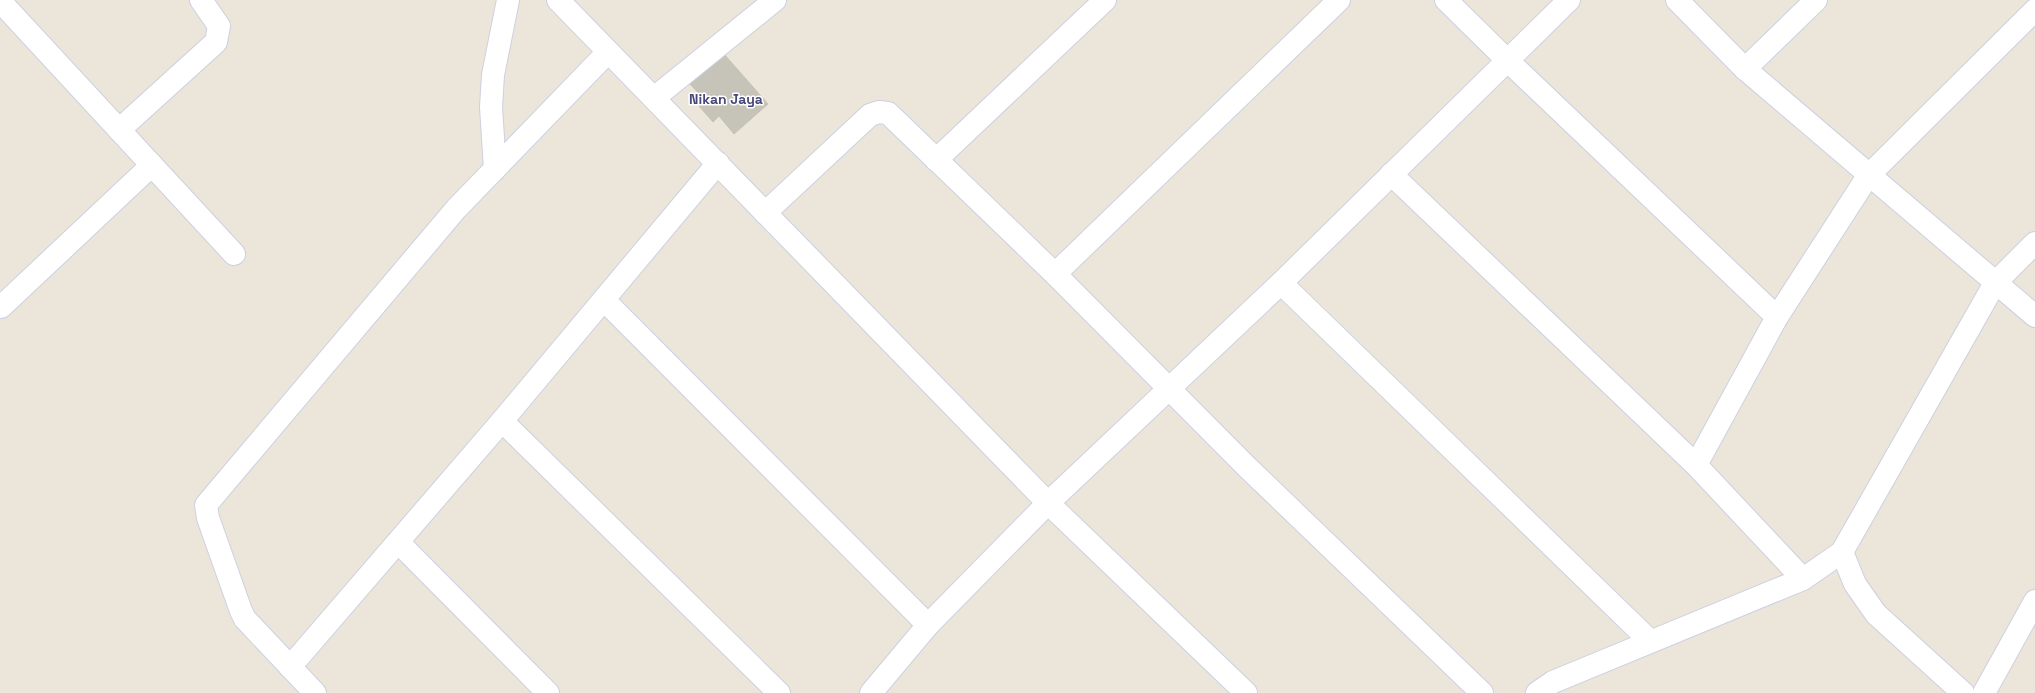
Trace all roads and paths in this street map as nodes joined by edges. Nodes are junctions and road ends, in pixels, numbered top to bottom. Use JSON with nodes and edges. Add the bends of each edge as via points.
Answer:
{"nodes":[{"id":1,"x":201,"y":0,"type":"edge"},
{"id":2,"x":508,"y":0,"type":"edge"},
{"id":3,"x":558,"y":0,"type":"edge"},
{"id":4,"x":775,"y":0,"type":"edge"},
{"id":5,"x":1106,"y":0,"type":"edge"},
{"id":6,"x":1339,"y":0,"type":"edge"},
{"id":7,"x":1446,"y":0,"type":"edge"},
{"id":8,"x":1569,"y":0,"type":"edge"},
{"id":9,"x":1677,"y":0,"type":"edge"},
{"id":10,"x":1816,"y":0,"type":"edge"},
{"id":11,"x":0,"y":1,"type":"edge"},
{"id":12,"x":2035,"y":10,"type":"edge"},
{"id":13,"x":608,"y":52,"type":"junction"},
{"id":14,"x":1507,"y":60,"type":"junction"},
{"id":15,"x":1745,"y":69,"type":"junction"},
{"id":16,"x":654,"y":98,"type":"junction"},
{"id":17,"x":119,"y":130,"type":"junction"},
{"id":18,"x":936,"y":160,"type":"junction"},
{"id":19,"x":718,"y":163,"type":"junction"},
{"id":20,"x":152,"y":165,"type":"junction"},
{"id":21,"x":495,"y":169,"type":"junction"},
{"id":22,"x":1391,"y":174,"type":"junction"},
{"id":23,"x":1868,"y":176,"type":"junction"},
{"id":24,"x":766,"y":213,"type":"junction"},
{"id":25,"x":2035,"y":243,"type":"edge"},
{"id":26,"x":234,"y":254,"type":"dead end"},
{"id":27,"x":1055,"y":274,"type":"junction"},
{"id":28,"x":1281,"y":283,"type":"junction"},
{"id":29,"x":1995,"y":283,"type":"junction"},
{"id":30,"x":604,"y":300,"type":"junction"},
{"id":31,"x":1,"y":307,"type":"edge"},
{"id":32,"x":2035,"y":316,"type":"edge"},
{"id":33,"x":1777,"y":317,"type":"junction"},
{"id":34,"x":1170,"y":389,"type":"junction"},
{"id":35,"x":502,"y":421,"type":"junction"},
{"id":36,"x":1696,"y":465,"type":"junction"},
{"id":37,"x":1048,"y":503,"type":"junction"},
{"id":38,"x":398,"y":542,"type":"junction"},
{"id":39,"x":1842,"y":552,"type":"junction"},
{"id":40,"x":1803,"y":579,"type":"junction"},
{"id":41,"x":2035,"y":601,"type":"edge"},
{"id":42,"x":928,"y":625,"type":"junction"},
{"id":43,"x":1650,"y":641,"type":"junction"},
{"id":44,"x":290,"y":667,"type":"junction"},
{"id":45,"x":316,"y":693,"type":"edge"},
{"id":46,"x":548,"y":693,"type":"edge"},
{"id":47,"x":779,"y":693,"type":"edge"},
{"id":48,"x":872,"y":693,"type":"edge"},
{"id":49,"x":1246,"y":693,"type":"edge"},
{"id":50,"x":1482,"y":693,"type":"edge"},
{"id":51,"x":1537,"y":693,"type":"edge"},
{"id":52,"x":1963,"y":693,"type":"edge"},
{"id":53,"x":1984,"y":693,"type":"edge"}],
"edges":[{"from":1,"to":17,"type":"street","via":[[219,26],[216,42]]},
{"from":2,"to":21,"type":"street","via":[[493,75],[491,107]]},
{"from":3,"to":13,"type":"street"},
{"from":4,"to":16,"type":"street"},
{"from":5,"to":18,"type":"street"},
{"from":6,"to":27,"type":"street"},
{"from":7,"to":14,"type":"street"},
{"from":8,"to":14,"type":"street"},
{"from":9,"to":15,"type":"street"},
{"from":10,"to":15,"type":"street"},
{"from":11,"to":17,"type":"street"},
{"from":12,"to":23,"type":"street"},
{"from":13,"to":16,"type":"street"},
{"from":13,"to":21,"type":"street"},
{"from":14,"to":22,"type":"street"},
{"from":14,"to":33,"type":"street"},
{"from":15,"to":23,"type":"street"},
{"from":16,"to":19,"type":"street"},
{"from":17,"to":20,"type":"street"},
{"from":18,"to":24,"type":"street","via":[[888,113],[879,112],[870,115]]},
{"from":18,"to":27,"type":"street"},
{"from":19,"to":24,"type":"street"},
{"from":19,"to":30,"type":"street"},
{"from":20,"to":26,"type":"street"},
{"from":20,"to":31,"type":"street"},
{"from":21,"to":44,"type":"street","via":[[451,215],[206,505],[208,518],[240,611]]},
{"from":22,"to":28,"type":"street"},
{"from":22,"to":36,"type":"street"},
{"from":23,"to":29,"type":"street"},
{"from":23,"to":33,"type":"street"},
{"from":24,"to":37,"type":"street"},
{"from":25,"to":29,"type":"street"},
{"from":27,"to":34,"type":"street"},
{"from":28,"to":34,"type":"street"},
{"from":28,"to":43,"type":"street"},
{"from":29,"to":32,"type":"street"},
{"from":29,"to":39,"type":"street"},
{"from":30,"to":35,"type":"street"},
{"from":30,"to":42,"type":"street"},
{"from":33,"to":36,"type":"street"},
{"from":34,"to":37,"type":"street"},
{"from":34,"to":50,"type":"street","via":[[1247,467]]},
{"from":35,"to":38,"type":"street"},
{"from":35,"to":47,"type":"street"},
{"from":36,"to":40,"type":"street"},
{"from":37,"to":42,"type":"street"},
{"from":37,"to":49,"type":"street"},
{"from":38,"to":44,"type":"street"},
{"from":38,"to":46,"type":"street"},
{"from":39,"to":40,"type":"street"},
{"from":39,"to":52,"type":"street","via":[[1855,584],[1876,614]]},
{"from":40,"to":43,"type":"street"},
{"from":41,"to":53,"type":"street"},
{"from":42,"to":48,"type":"street"},
{"from":43,"to":51,"type":"street","via":[[1553,682]]},
{"from":44,"to":45,"type":"street"}]}
